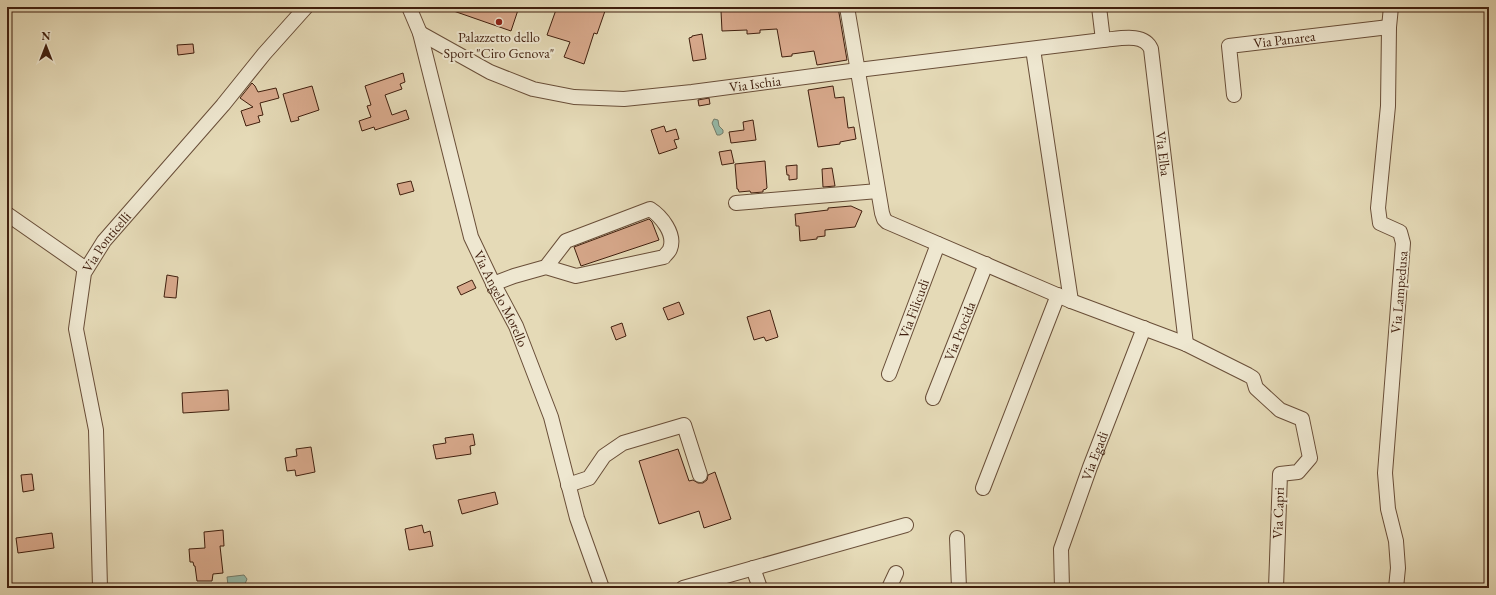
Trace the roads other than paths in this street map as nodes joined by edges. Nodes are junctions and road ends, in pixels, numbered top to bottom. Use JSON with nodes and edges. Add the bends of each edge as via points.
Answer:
{"nodes":[{"id":1,"x":306,"y":7,"type":"edge"},
{"id":2,"x":409,"y":7,"type":"edge"},
{"id":3,"x":847,"y":7,"type":"edge"},
{"id":4,"x":1099,"y":7,"type":"edge"},
{"id":5,"x":1391,"y":7,"type":"edge"},
{"id":6,"x":1389,"y":27,"type":"junction"},
{"id":7,"x":420,"y":33,"type":"junction"},
{"id":8,"x":1103,"y":40,"type":"junction"},
{"id":9,"x":1032,"y":49,"type":"junction"},
{"id":10,"x":858,"y":70,"type":"junction"},
{"id":11,"x":1234,"y":95,"type":"dead end"},
{"id":12,"x":878,"y":191,"type":"junction"},
{"id":13,"x":736,"y":203,"type":"dead end"},
{"id":14,"x":7,"y":214,"type":"edge"},
{"id":15,"x":938,"y":244,"type":"junction"},
{"id":16,"x":986,"y":264,"type":"junction"},
{"id":17,"x":546,"y":267,"type":"junction"},
{"id":18,"x":86,"y":269,"type":"junction"},
{"id":19,"x":493,"y":284,"type":"junction"},
{"id":20,"x":1058,"y":295,"type":"junction"},
{"id":21,"x":1071,"y":301,"type":"junction"},
{"id":22,"x":1144,"y":328,"type":"junction"},
{"id":23,"x":1186,"y":344,"type":"junction"},
{"id":24,"x":889,"y":374,"type":"dead end"},
{"id":25,"x":934,"y":398,"type":"dead end"},
{"id":26,"x":700,"y":475,"type":"dead end"},
{"id":27,"x":568,"y":485,"type":"junction"},
{"id":28,"x":983,"y":488,"type":"dead end"},
{"id":29,"x":906,"y":525,"type":"dead end"},
{"id":30,"x":957,"y":538,"type":"dead end"},
{"id":31,"x":753,"y":568,"type":"junction"},
{"id":32,"x":896,"y":573,"type":"dead end"},
{"id":33,"x":100,"y":588,"type":"edge"},
{"id":34,"x":602,"y":588,"type":"edge"},
{"id":35,"x":683,"y":588,"type":"edge"},
{"id":36,"x":760,"y":588,"type":"edge"},
{"id":37,"x":889,"y":588,"type":"edge"},
{"id":38,"x":959,"y":588,"type":"edge"},
{"id":39,"x":1062,"y":588,"type":"edge"},
{"id":40,"x":1276,"y":588,"type":"edge"},
{"id":41,"x":1396,"y":588,"type":"edge"}],
"edges":[{"from":1,"to":18,"type":"street","name":"Via Ponticelli","via":[[104,241]]},
{"from":2,"to":7,"type":"street","name":"Via Angelo Morello"},
{"from":3,"to":10,"type":"street"},
{"from":4,"to":8,"type":"street"},
{"from":5,"to":6,"type":"street","name":"Via Lampedusa"},
{"from":6,"to":11,"type":"street","name":"Via Panarea","via":[[1229,46]]},
{"from":6,"to":41,"type":"street","name":"Via Lampedusa","via":[[1388,106],[1378,208],[1380,223],[1400,232],[1403,243],[1385,473],[1388,509],[1396,541]]},
{"from":7,"to":10,"type":"street","name":"Via Ischia","via":[[490,72],[533,89],[574,97],[632,98]]},
{"from":7,"to":19,"type":"street","name":"Via Angelo Morello","via":[[470,237]]},
{"from":8,"to":9,"type":"street","name":"Via Ischia"},
{"from":8,"to":23,"type":"street","name":"Via Elba","via":[[1135,38],[1144,40],[1151,49]]},
{"from":9,"to":10,"type":"street","name":"Via Ischia"},
{"from":9,"to":21,"type":"street"},
{"from":10,"to":12,"type":"street"},
{"from":12,"to":13,"type":"street"},
{"from":12,"to":15,"type":"street","via":[[882,213],[887,222]]},
{"from":14,"to":18,"type":"street"},
{"from":15,"to":16,"type":"street"},
{"from":15,"to":24,"type":"street","name":"Via Filicudi"},
{"from":16,"to":20,"type":"street"},
{"from":16,"to":25,"type":"street","name":"Via Procida"},
{"from":17,"to":17,"type":"street","via":[[566,241],[650,209],[658,214],[666,225],[671,239],[670,249],[664,257],[576,276]]},
{"from":17,"to":19,"type":"street"},
{"from":18,"to":33,"type":"street","name":"Via Ponticelli","via":[[76,329],[96,430]]},
{"from":19,"to":27,"type":"street","name":"Via Angelo Morello","via":[[516,326],[548,410]]},
{"from":20,"to":21,"type":"street"},
{"from":20,"to":28,"type":"street"},
{"from":21,"to":22,"type":"street"},
{"from":22,"to":23,"type":"street"},
{"from":22,"to":39,"type":"street","name":"Via Egadi","via":[[1061,549]]},
{"from":23,"to":40,"type":"street","name":"Via Capri","via":[[1253,378],[1256,388],[1280,410],[1302,419],[1310,458],[1298,472],[1280,474]]},
{"from":26,"to":27,"type":"street","via":[[684,425],[623,443],[604,456],[590,478]]},
{"from":27,"to":34,"type":"street","name":"Via Angelo Morello"},
{"from":29,"to":31,"type":"street"},
{"from":30,"to":38,"type":"street"},
{"from":31,"to":35,"type":"street"},
{"from":31,"to":36,"type":"street"},
{"from":32,"to":37,"type":"street"}]}
